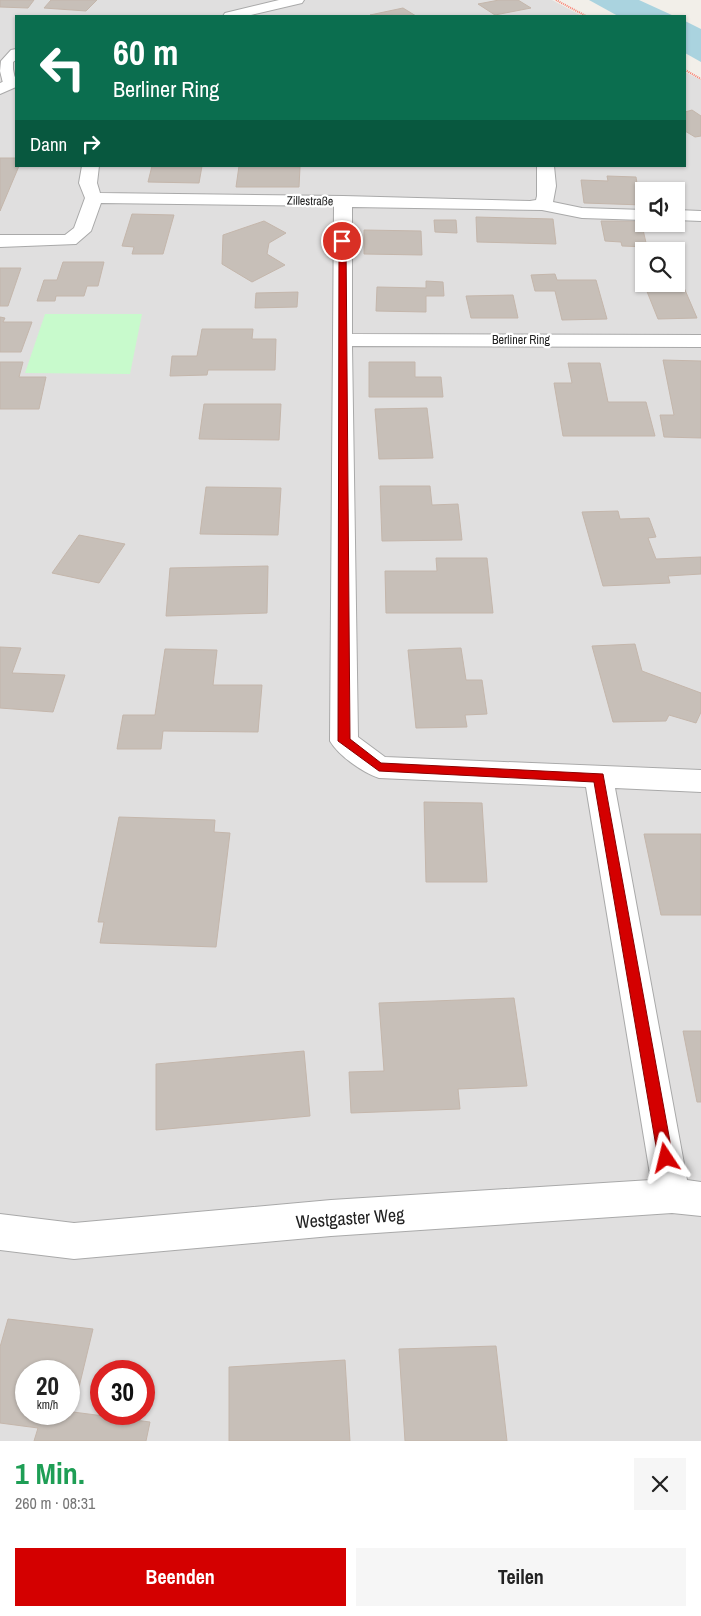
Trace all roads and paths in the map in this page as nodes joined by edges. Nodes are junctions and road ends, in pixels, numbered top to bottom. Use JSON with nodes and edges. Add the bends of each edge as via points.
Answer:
{"nodes":[{"id":1,"x":297,"y":0,"type":"edge"},
{"id":2,"x":556,"y":0,"type":"edge"},
{"id":3,"x":234,"y":15,"type":"edge"},
{"id":4,"x":584,"y":15,"type":"edge"},
{"id":5,"x":15,"y":54,"type":"edge"},
{"id":6,"x":686,"y":71,"type":"edge"},
{"id":7,"x":701,"y":79,"type":"edge"},
{"id":8,"x":9,"y":84,"type":"edge"},
{"id":9,"x":91,"y":167,"type":"edge"},
{"id":10,"x":545,"y":167,"type":"edge"},
{"id":11,"x":94,"y":198,"type":"junction"},
{"id":12,"x":343,"y":201,"type":"junction"},
{"id":13,"x":542,"y":204,"type":"junction"},
{"id":14,"x":635,"y":215,"type":"edge"},
{"id":15,"x":685,"y":215,"type":"edge"},
{"id":16,"x":701,"y":216,"type":"edge"},
{"id":17,"x":0,"y":241,"type":"edge"},
{"id":18,"x":342,"y":340,"type":"junction"},
{"id":19,"x":701,"y":341,"type":"edge"},
{"id":20,"x":599,"y":777,"type":"junction"},
{"id":21,"x":701,"y":781,"type":"edge"},
{"id":22,"x":687,"y":1197,"type":"edge"},
{"id":23,"x":0,"y":1232,"type":"edge"}],
"edges":[{"from":1,"to":3,"type":"street"},
{"from":2,"to":4,"type":"path"},
{"from":5,"to":8,"type":"lane","via":[[7,62]]},
{"from":6,"to":7,"type":"path"},
{"from":9,"to":11,"type":"street","via":[[87,183]]},
{"from":10,"to":13,"type":"street","via":[[548,182],[546,199]]},
{"from":11,"to":12,"type":"street","name":"Zillestraße"},
{"from":11,"to":17,"type":"street","via":[[82,231],[69,240]]},
{"from":12,"to":13,"type":"street","name":"Zillestraße"},
{"from":12,"to":18,"type":"street"},
{"from":13,"to":14,"type":"street","name":"Zillestraße","via":[[582,213]]},
{"from":15,"to":16,"type":"street"},
{"from":18,"to":19,"type":"street","name":"Berliner Ring"},
{"from":18,"to":20,"type":"street","via":[[344,741],[379,767]]},
{"from":20,"to":21,"type":"street"},
{"from":20,"to":22,"type":"street"},
{"from":22,"to":23,"type":"street","name":"Westgaster Weg","via":[[331,1218],[74,1241]]}]}
